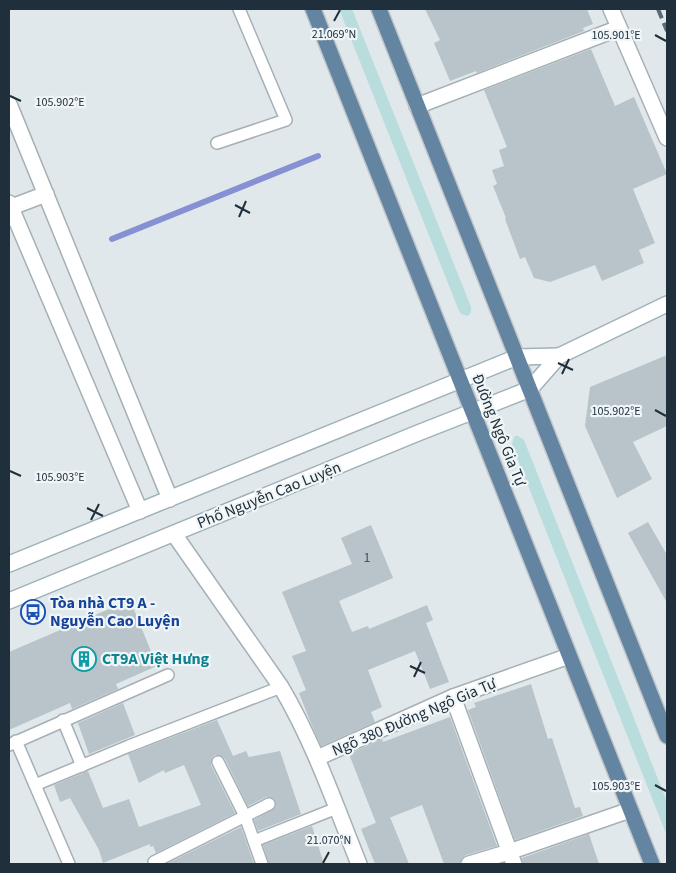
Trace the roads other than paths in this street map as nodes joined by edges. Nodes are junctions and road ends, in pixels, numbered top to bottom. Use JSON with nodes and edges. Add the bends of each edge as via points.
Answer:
{"nodes":[{"id":1,"x":240,"y":9,"type":"edge"},
{"id":2,"x":312,"y":9,"type":"edge"},
{"id":3,"x":379,"y":9,"type":"edge"},
{"id":4,"x":611,"y":9,"type":"edge"},
{"id":5,"x":619,"y":28,"type":"junction"},
{"id":6,"x":9,"y":104,"type":"edge"},
{"id":7,"x":418,"y":106,"type":"junction"},
{"id":8,"x":667,"y":138,"type":"edge"},
{"id":9,"x":217,"y":143,"type":"dead end"},
{"id":10,"x":46,"y":194,"type":"junction"},
{"id":11,"x":9,"y":206,"type":"edge"},
{"id":12,"x":667,"y":304,"type":"edge"},
{"id":13,"x":559,"y":356,"type":"junction"},
{"id":14,"x":518,"y":358,"type":"junction"},
{"id":15,"x":460,"y":380,"type":"junction"},
{"id":16,"x":530,"y":389,"type":"junction"},
{"id":17,"x":473,"y":412,"type":"junction"},
{"id":18,"x":170,"y":499,"type":"junction"},
{"id":19,"x":140,"y":511,"type":"junction"},
{"id":20,"x":174,"y":534,"type":"junction"},
{"id":21,"x":9,"y":564,"type":"edge"},
{"id":22,"x":9,"y":601,"type":"edge"},
{"id":23,"x":569,"y":656,"type":"junction"},
{"id":24,"x":168,"y":675,"type":"dead end"},
{"id":25,"x":281,"y":687,"type":"junction"},
{"id":26,"x":453,"y":697,"type":"junction"},
{"id":27,"x":64,"y":720,"type":"junction"},
{"id":28,"x":667,"y":736,"type":"edge"},
{"id":29,"x":12,"y":743,"type":"edge"},
{"id":30,"x":316,"y":758,"type":"junction"},
{"id":31,"x":218,"y":762,"type":"dead end"},
{"id":32,"x":82,"y":766,"type":"junction"},
{"id":33,"x":35,"y":785,"type":"junction"},
{"id":34,"x":269,"y":804,"type":"dead end"},
{"id":35,"x":337,"y":808,"type":"junction"},
{"id":36,"x":630,"y":810,"type":"junction"},
{"id":37,"x":246,"y":816,"type":"junction"},
{"id":38,"x":254,"y":841,"type":"junction"},
{"id":39,"x":512,"y":858,"type":"edge"},
{"id":40,"x":155,"y":863,"type":"edge"},
{"id":41,"x":69,"y":864,"type":"edge"},
{"id":42,"x":262,"y":864,"type":"edge"},
{"id":43,"x":359,"y":864,"type":"edge"},
{"id":44,"x":469,"y":864,"type":"edge"},
{"id":45,"x":652,"y":864,"type":"edge"}],
"edges":[{"from":1,"to":9,"type":"lane","via":[[286,120]]},
{"from":2,"to":15,"type":"main road","name":"Đường Ngô Gia Tự"},
{"from":3,"to":7,"type":"main road"},
{"from":4,"to":5,"type":"street"},
{"from":5,"to":7,"type":"street"},
{"from":5,"to":8,"type":"street"},
{"from":6,"to":10,"type":"street"},
{"from":7,"to":14,"type":"main road"},
{"from":10,"to":11,"type":"street"},
{"from":10,"to":18,"type":"street"},
{"from":11,"to":19,"type":"street"},
{"from":12,"to":13,"type":"street"},
{"from":13,"to":14,"type":"street","name":"Phố Nguyễn Cao Luyện"},
{"from":13,"to":16,"type":"street"},
{"from":14,"to":15,"type":"street","name":"Phố Nguyễn Cao Luyện"},
{"from":14,"to":16,"type":"main road"},
{"from":15,"to":17,"type":"main road","name":"Đường Ngô Gia Tự"},
{"from":15,"to":18,"type":"street","name":"Phố Nguyễn Cao Luyện"},
{"from":16,"to":17,"type":"street","name":"Phố Nguyễn Cao Luyện"},
{"from":16,"to":28,"type":"main road"},
{"from":17,"to":20,"type":"street","name":"Phố Nguyễn Cao Luyện"},
{"from":17,"to":23,"type":"main road","name":"Đường Ngô Gia Tự"},
{"from":18,"to":19,"type":"street","name":"Phố Nguyễn Cao Luyện"},
{"from":19,"to":21,"type":"street","name":"Phố Nguyễn Cao Luyện"},
{"from":20,"to":22,"type":"street","name":"Phố Nguyễn Cao Luyện"},
{"from":20,"to":25,"type":"street"},
{"from":23,"to":26,"type":"street","name":"Ngõ 380 Đường Ngô Gia Tự"},
{"from":23,"to":36,"type":"main road","name":"Đường Ngô Gia Tự"},
{"from":24,"to":27,"type":"lane"},
{"from":25,"to":30,"type":"street"},
{"from":25,"to":32,"type":"lane"},
{"from":26,"to":30,"type":"street","name":"Ngõ 380 Đường Ngô Gia Tự"},
{"from":26,"to":39,"type":"street"},
{"from":27,"to":29,"type":"lane"},
{"from":27,"to":32,"type":"lane"},
{"from":29,"to":33,"type":"lane"},
{"from":30,"to":35,"type":"street"},
{"from":31,"to":37,"type":"lane"},
{"from":32,"to":33,"type":"lane"},
{"from":33,"to":41,"type":"lane"},
{"from":34,"to":37,"type":"lane"},
{"from":35,"to":38,"type":"lane"},
{"from":35,"to":43,"type":"street"},
{"from":36,"to":39,"type":"street"},
{"from":36,"to":45,"type":"main road","name":"Đường Ngô Gia Tự"},
{"from":37,"to":38,"type":"lane"},
{"from":37,"to":40,"type":"lane"},
{"from":38,"to":42,"type":"lane"},
{"from":39,"to":44,"type":"street"}]}
